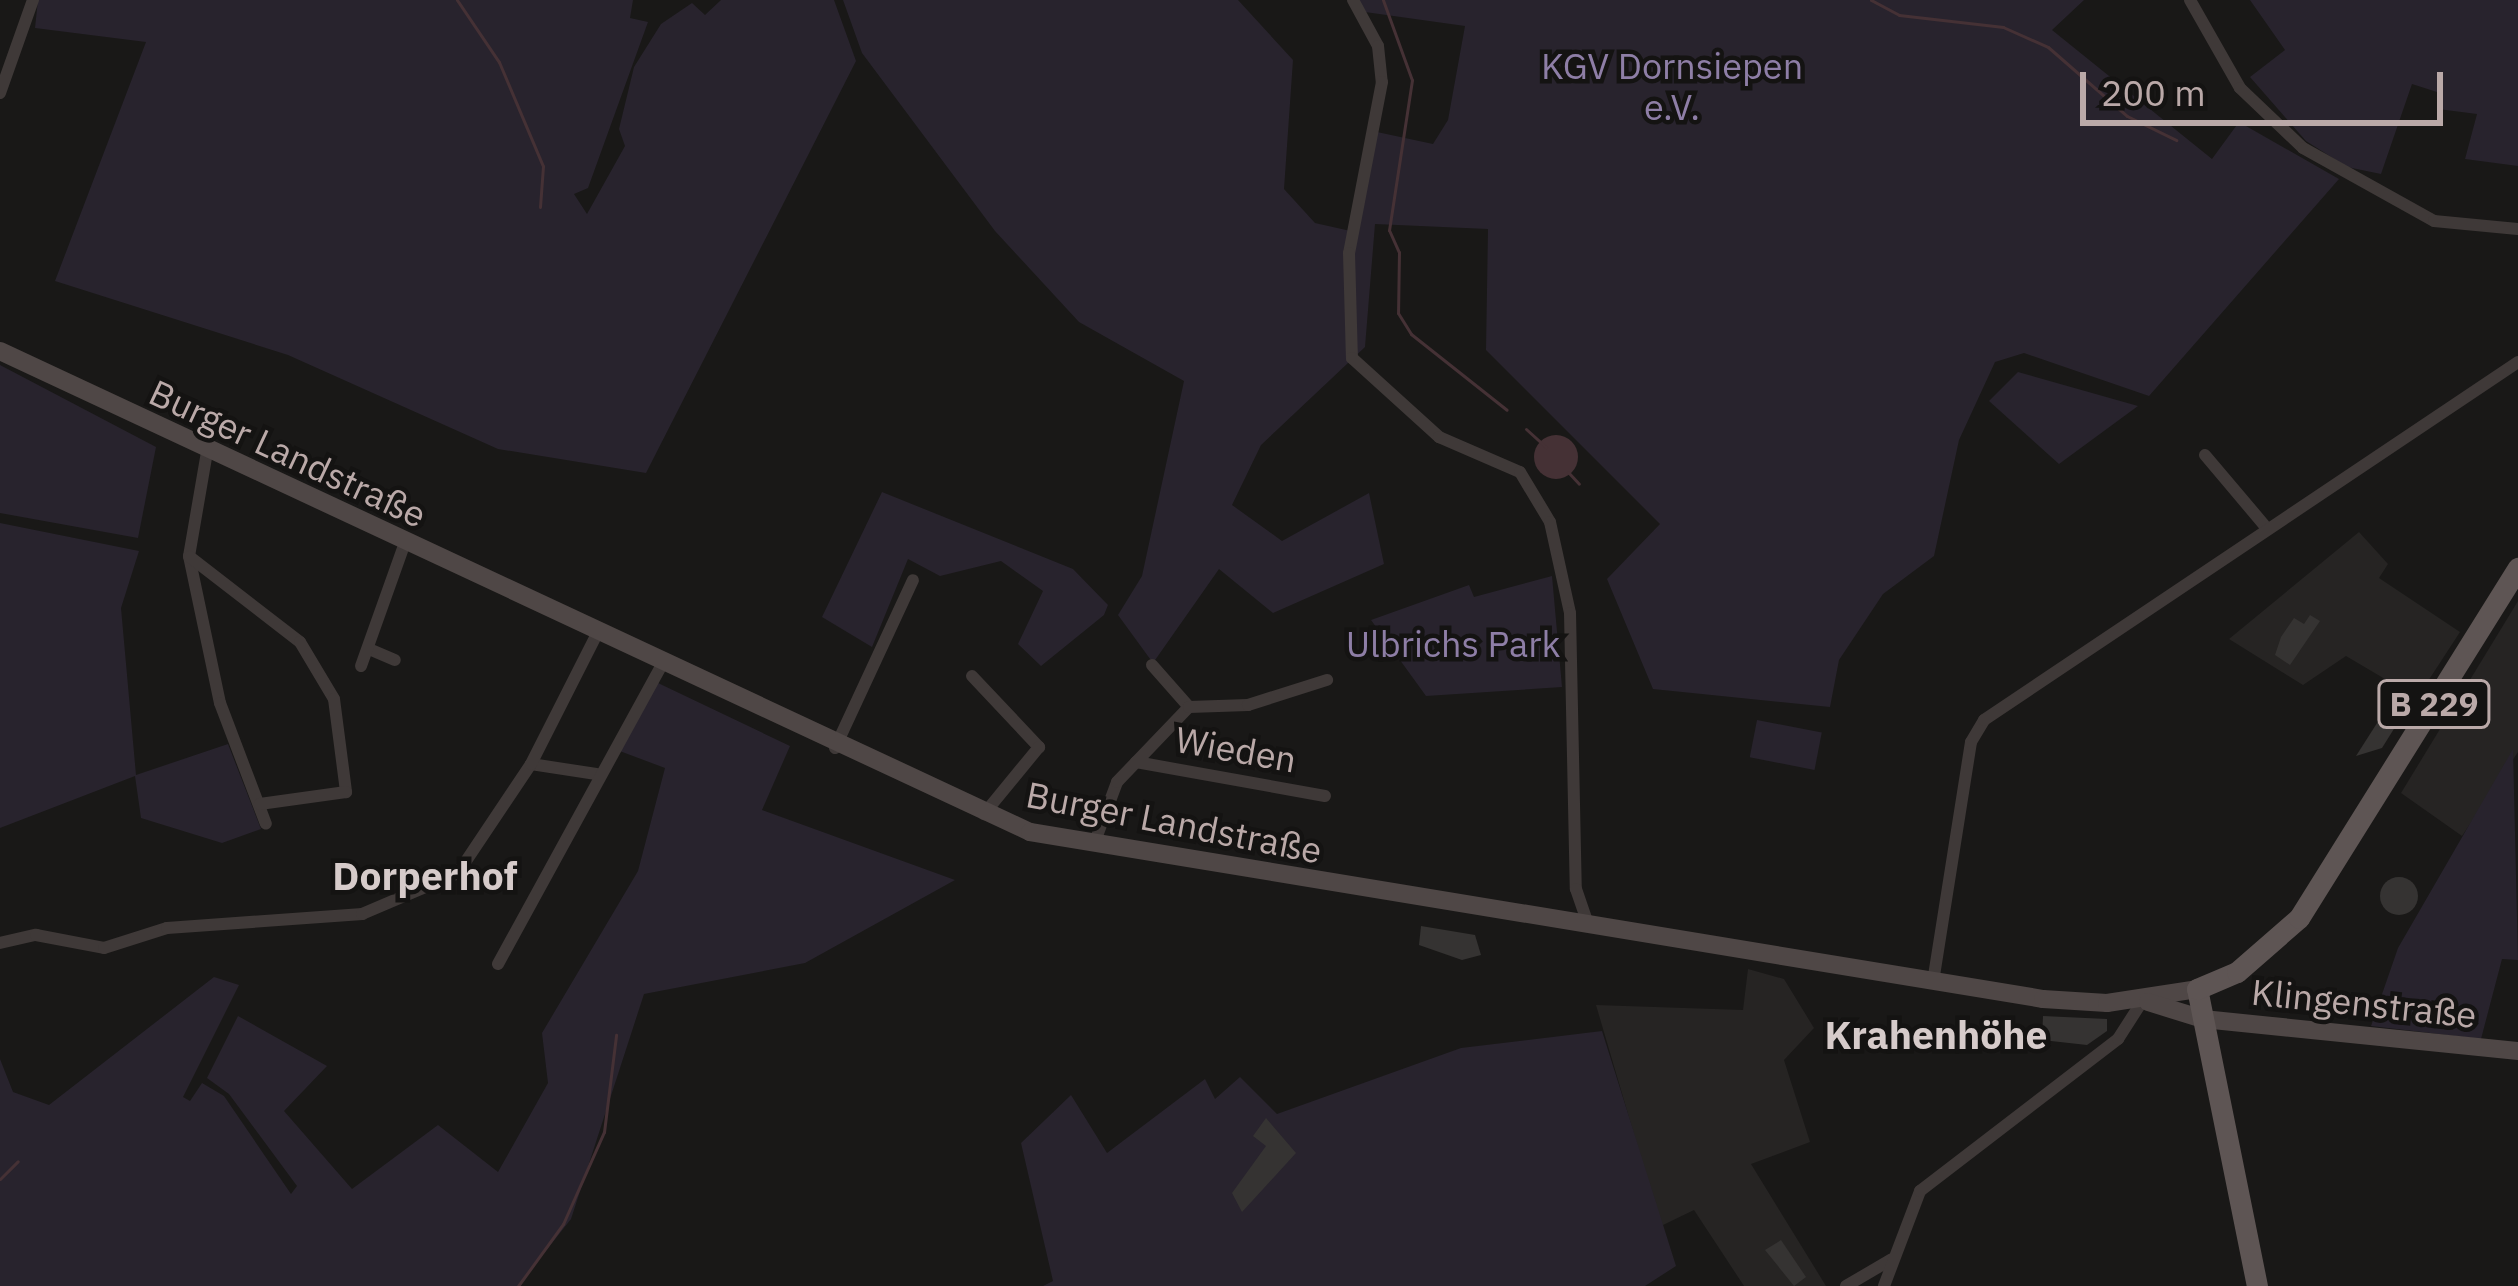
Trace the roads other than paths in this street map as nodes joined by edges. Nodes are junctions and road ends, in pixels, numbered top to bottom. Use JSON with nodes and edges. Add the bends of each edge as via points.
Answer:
{"nodes":[{"id":1,"x":33,"y":0,"type":"edge"},
{"id":2,"x":1354,"y":0,"type":"edge"},
{"id":3,"x":2190,"y":0,"type":"edge"},
{"id":4,"x":0,"y":94,"type":"edge"},
{"id":5,"x":2518,"y":229,"type":"edge"},
{"id":6,"x":0,"y":351,"type":"edge"},
{"id":7,"x":2518,"y":362,"type":"edge"},
{"id":8,"x":207,"y":452,"type":"junction"},
{"id":9,"x":2205,"y":454,"type":"dead end"},
{"id":10,"x":2265,"y":526,"type":"junction"},
{"id":11,"x":404,"y":545,"type":"junction"},
{"id":12,"x":189,"y":556,"type":"junction"},
{"id":13,"x":2518,"y":568,"type":"edge"},
{"id":14,"x":913,"y":580,"type":"dead end"},
{"id":15,"x":596,"y":636,"type":"junction"},
{"id":16,"x":369,"y":649,"type":"junction"},
{"id":17,"x":395,"y":660,"type":"dead end"},
{"id":18,"x":1152,"y":665,"type":"dead end"},
{"id":19,"x":361,"y":666,"type":"dead end"},
{"id":20,"x":661,"y":666,"type":"junction"},
{"id":21,"x":972,"y":676,"type":"dead end"},
{"id":22,"x":1328,"y":680,"type":"dead end"},
{"id":23,"x":1189,"y":707,"type":"junction"},
{"id":24,"x":835,"y":748,"type":"junction"},
{"id":25,"x":1136,"y":762,"type":"junction"},
{"id":26,"x":531,"y":764,"type":"junction"},
{"id":27,"x":596,"y":775,"type":"junction"},
{"id":28,"x":1325,"y":796,"type":"dead end"},
{"id":29,"x":260,"y":804,"type":"junction"},
{"id":30,"x":983,"y":815,"type":"junction"},
{"id":31,"x":266,"y":824,"type":"dead end"},
{"id":32,"x":1094,"y":845,"type":"junction"},
{"id":33,"x":1589,"y":927,"type":"junction"},
{"id":34,"x":0,"y":943,"type":"edge"},
{"id":35,"x":498,"y":964,"type":"dead end"},
{"id":36,"x":1933,"y":982,"type":"junction"},
{"id":37,"x":2197,"y":989,"type":"junction"},
{"id":38,"x":2144,"y":1000,"type":"junction"},
{"id":39,"x":2203,"y":1019,"type":"junction"},
{"id":40,"x":2518,"y":1051,"type":"edge"},
{"id":41,"x":1893,"y":1258,"type":"junction"},
{"id":42,"x":1846,"y":1286,"type":"edge"},
{"id":43,"x":1884,"y":1286,"type":"edge"},
{"id":44,"x":2257,"y":1286,"type":"edge"}],
"edges":[{"from":1,"to":4,"type":"street"},
{"from":2,"to":33,"type":"street","via":[[1378,46],[1382,82],[1348,254],[1352,358],[1439,437],[1508,462],[1545,510],[1570,614],[1576,889]]},
{"from":3,"to":5,"type":"street","via":[[2232,78],[2303,148],[2434,221]]},
{"from":6,"to":8,"type":"main road","name":"Burger Landstraße"},
{"from":7,"to":10,"type":"street"},
{"from":8,"to":11,"type":"main road","name":"Burger Landstraße"},
{"from":8,"to":12,"type":"street"},
{"from":9,"to":10,"type":"street"},
{"from":10,"to":36,"type":"street","via":[[1976,732]]},
{"from":11,"to":15,"type":"main road","name":"Burger Landstraße"},
{"from":11,"to":16,"type":"street"},
{"from":12,"to":29,"type":"street","via":[[220,703]]},
{"from":12,"to":29,"type":"street","via":[[300,642],[334,699],[346,792]]},
{"from":13,"to":37,"type":"main road","number":"B 229","via":[[2299,918],[2237,972]]},
{"from":14,"to":24,"type":"street"},
{"from":15,"to":20,"type":"main road","name":"Burger Landstraße"},
{"from":15,"to":26,"type":"street"},
{"from":16,"to":17,"type":"street"},
{"from":16,"to":19,"type":"street"},
{"from":18,"to":23,"type":"street","name":"Wieden"},
{"from":20,"to":24,"type":"main road","name":"Burger Landstraße"},
{"from":20,"to":27,"type":"street"},
{"from":21,"to":30,"type":"street","via":[[1039,747]]},
{"from":22,"to":23,"type":"street","name":"Wieden","via":[[1248,705]]},
{"from":23,"to":25,"type":"street","name":"Wieden"},
{"from":24,"to":30,"type":"main road","name":"Burger Landstraße"},
{"from":25,"to":28,"type":"street","name":"Wieden"},
{"from":25,"to":32,"type":"street","name":"Wieden","via":[[1111,793]]},
{"from":26,"to":27,"type":"street"},
{"from":26,"to":34,"type":"street","via":[[466,866],[362,914],[167,928],[104,948],[36,935]]},
{"from":27,"to":35,"type":"street"},
{"from":29,"to":31,"type":"street"},
{"from":30,"to":32,"type":"main road","name":"Burger Landstraße"},
{"from":32,"to":33,"type":"main road","name":"Burger Landstraße"},
{"from":33,"to":36,"type":"main road","name":"Burger Landstraße"},
{"from":36,"to":38,"type":"main road","name":"Burger Landstraße","via":[[2065,1001]]},
{"from":37,"to":38,"type":"main road","name":"Burger Landstraße"},
{"from":37,"to":39,"type":"main road"},
{"from":38,"to":39,"type":"main road","name":"Burger Landstraße"},
{"from":38,"to":41,"type":"street","via":[[2118,1039],[1920,1191]]},
{"from":39,"to":40,"type":"main road","name":"Klingenstraße"},
{"from":39,"to":44,"type":"main road"},
{"from":41,"to":42,"type":"street"},
{"from":41,"to":43,"type":"street"}]}
